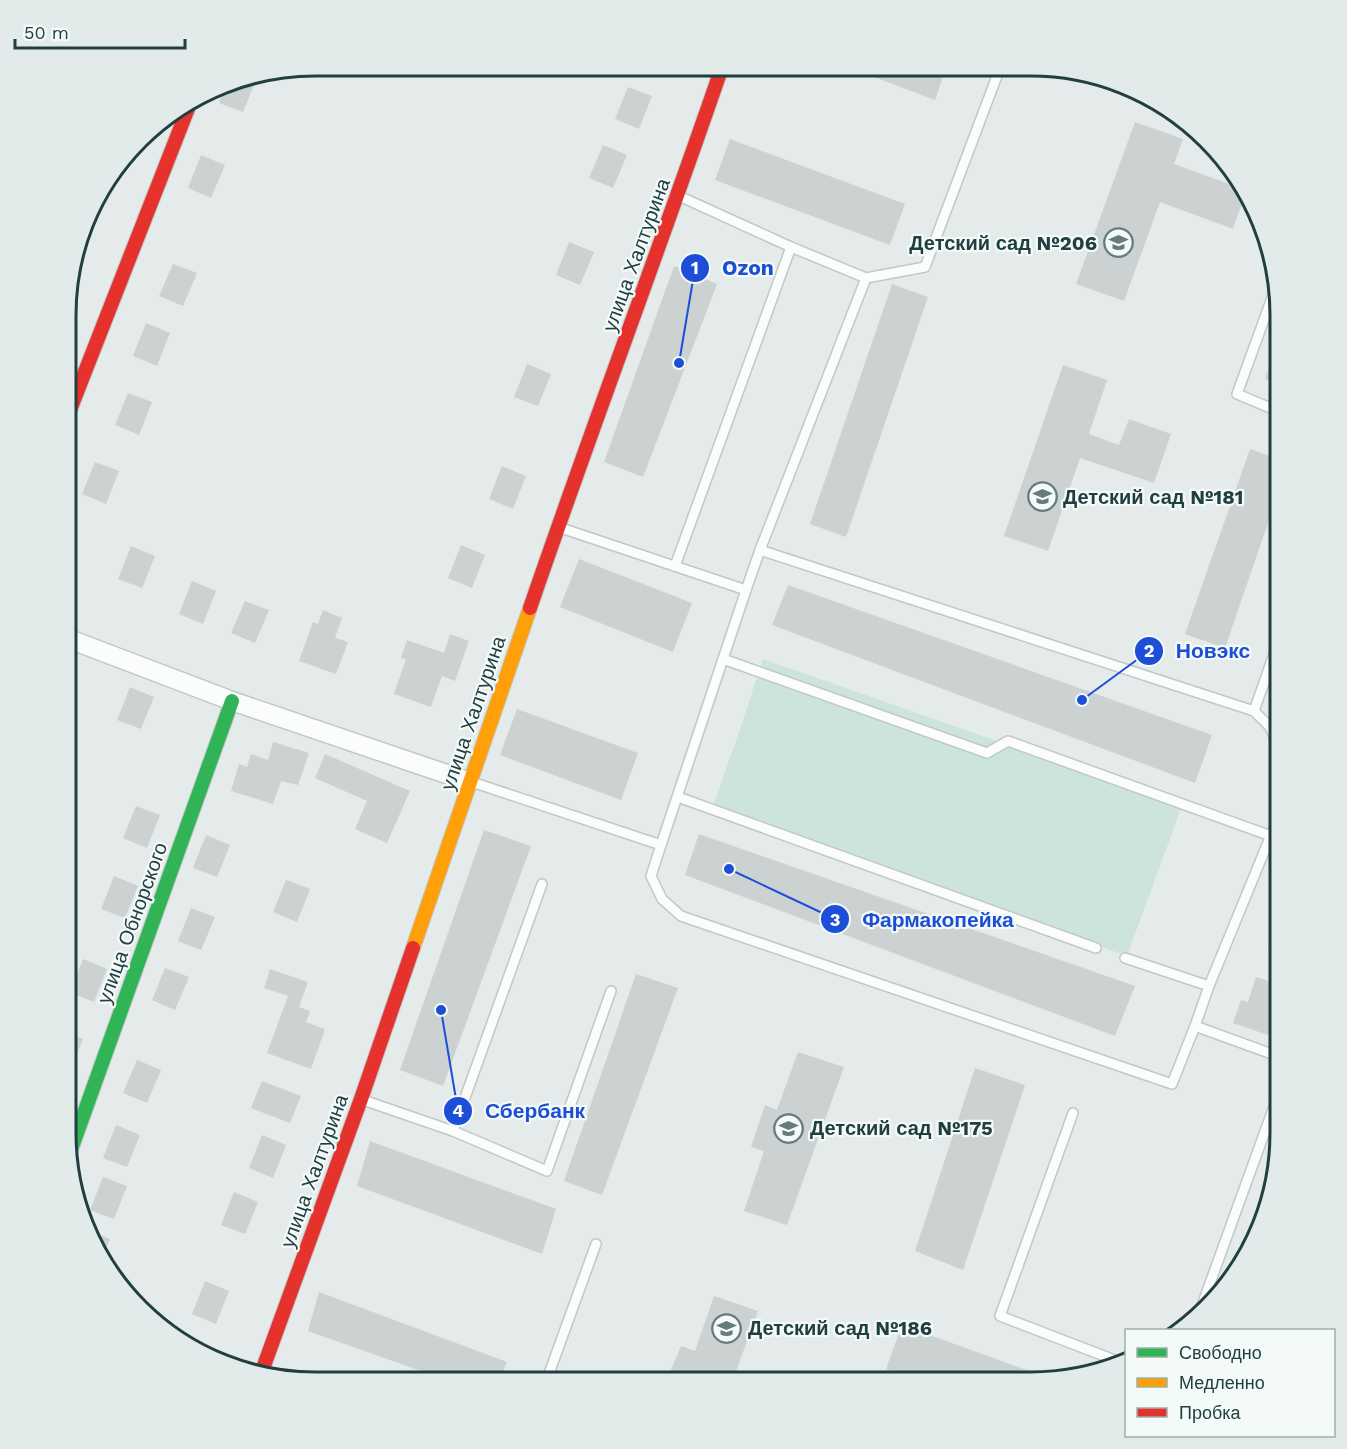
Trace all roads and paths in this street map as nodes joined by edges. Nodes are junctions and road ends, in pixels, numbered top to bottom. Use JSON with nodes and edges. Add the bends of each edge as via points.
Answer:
{"nodes":[{"id":1,"x":719,"y":76,"type":"edge"},
{"id":2,"x":997,"y":76,"type":"edge"},
{"id":3,"x":185,"y":115,"type":"edge"},
{"id":4,"x":678,"y":196,"type":"junction"},
{"id":5,"x":791,"y":247,"type":"junction"},
{"id":6,"x":866,"y":278,"type":"junction"},
{"id":7,"x":1270,"y":305,"type":"edge"},
{"id":8,"x":76,"y":395,"type":"edge"},
{"id":9,"x":1270,"y":408,"type":"edge"},
{"id":10,"x":558,"y":527,"type":"junction"},
{"id":11,"x":760,"y":550,"type":"junction"},
{"id":12,"x":675,"y":566,"type":"junction"},
{"id":13,"x":746,"y":590,"type":"junction"},
{"id":14,"x":76,"y":642,"type":"edge"},
{"id":15,"x":723,"y":659,"type":"junction"},
{"id":16,"x":1270,"y":667,"type":"edge"},
{"id":17,"x":232,"y":701,"type":"junction"},
{"id":18,"x":1254,"y":711,"type":"junction"},
{"id":19,"x":1270,"y":727,"type":"edge"},
{"id":20,"x":470,"y":782,"type":"junction"},
{"id":21,"x":678,"y":796,"type":"junction"},
{"id":22,"x":1270,"y":836,"type":"edge"},
{"id":23,"x":1270,"y":838,"type":"edge"},
{"id":24,"x":661,"y":845,"type":"junction"},
{"id":25,"x":542,"y":884,"type":"dead end"},
{"id":26,"x":1096,"y":948,"type":"dead end"},
{"id":27,"x":1125,"y":958,"type":"dead end"},
{"id":28,"x":1209,"y":986,"type":"junction"},
{"id":29,"x":611,"y":991,"type":"dead end"},
{"id":30,"x":1195,"y":1026,"type":"junction"},
{"id":31,"x":1270,"y":1053,"type":"edge"},
{"id":32,"x":361,"y":1099,"type":"junction"},
{"id":33,"x":1074,"y":1113,"type":"dead end"},
{"id":34,"x":1270,"y":1120,"type":"edge"},
{"id":35,"x":453,"y":1131,"type":"junction"},
{"id":36,"x":76,"y":1135,"type":"edge"},
{"id":37,"x":596,"y":1244,"type":"dead end"},
{"id":38,"x":1204,"y":1299,"type":"edge"},
{"id":39,"x":1111,"y":1359,"type":"edge"},
{"id":40,"x":264,"y":1367,"type":"edge"},
{"id":41,"x":550,"y":1372,"type":"edge"}],
"edges":[{"from":1,"to":4,"type":"street","name":"улица Халтурина"},
{"from":2,"to":6,"type":"lane","via":[[925,267]]},
{"from":3,"to":8,"type":"street"},
{"from":4,"to":5,"type":"lane"},
{"from":4,"to":10,"type":"street","name":"улица Халтурина"},
{"from":5,"to":6,"type":"lane"},
{"from":5,"to":12,"type":"lane"},
{"from":6,"to":11,"type":"lane"},
{"from":7,"to":9,"type":"lane","via":[[1237,394]]},
{"from":10,"to":12,"type":"lane"},
{"from":10,"to":20,"type":"street","name":"улица Халтурина"},
{"from":11,"to":13,"type":"lane"},
{"from":11,"to":18,"type":"lane"},
{"from":12,"to":13,"type":"lane"},
{"from":13,"to":15,"type":"lane"},
{"from":14,"to":17,"type":"street"},
{"from":15,"to":21,"type":"lane"},
{"from":15,"to":22,"type":"lane","via":[[987,753],[1008,741]]},
{"from":16,"to":18,"type":"lane"},
{"from":17,"to":20,"type":"street"},
{"from":17,"to":36,"type":"street","name":"улица Обнорского"},
{"from":18,"to":19,"type":"lane"},
{"from":20,"to":24,"type":"lane"},
{"from":20,"to":32,"type":"street","name":"улица Халтурина"},
{"from":21,"to":24,"type":"lane"},
{"from":21,"to":26,"type":"lane"},
{"from":23,"to":28,"type":"lane"},
{"from":24,"to":30,"type":"lane","via":[[651,876],[662,899],[681,916],[1172,1084]]},
{"from":25,"to":35,"type":"lane"},
{"from":27,"to":28,"type":"lane"},
{"from":28,"to":30,"type":"lane"},
{"from":29,"to":35,"type":"lane","via":[[547,1171]]},
{"from":30,"to":31,"type":"lane"},
{"from":32,"to":35,"type":"lane"},
{"from":32,"to":40,"type":"street","name":"улица Халтурина"},
{"from":33,"to":39,"type":"lane","via":[[1000,1316]]},
{"from":34,"to":38,"type":"lane"},
{"from":37,"to":41,"type":"lane"}]}
